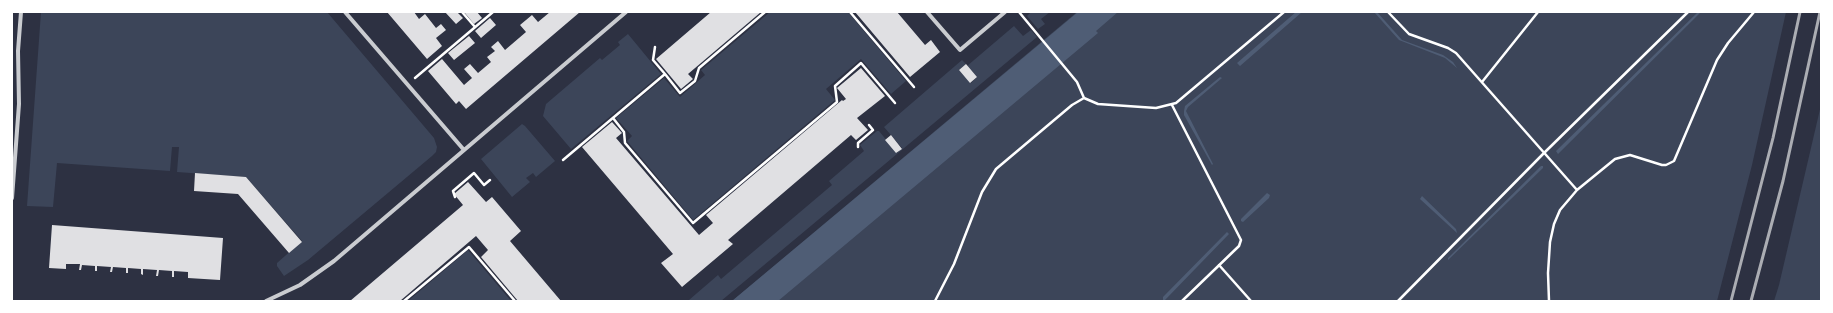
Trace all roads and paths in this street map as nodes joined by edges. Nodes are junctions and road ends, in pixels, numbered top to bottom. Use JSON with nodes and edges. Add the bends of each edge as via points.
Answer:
{"nodes":[{"id":1,"x":21,"y":12,"type":"edge"},
{"id":2,"x":345,"y":12,"type":"edge"},
{"id":3,"x":462,"y":12,"type":"edge"},
{"id":4,"x":493,"y":12,"type":"edge"},
{"id":5,"x":626,"y":12,"type":"edge"},
{"id":6,"x":766,"y":12,"type":"edge"},
{"id":7,"x":850,"y":12,"type":"edge"},
{"id":8,"x":927,"y":12,"type":"edge"},
{"id":9,"x":1005,"y":12,"type":"edge"},
{"id":10,"x":1019,"y":12,"type":"edge"},
{"id":11,"x":1284,"y":12,"type":"edge"},
{"id":12,"x":1388,"y":12,"type":"edge"},
{"id":13,"x":1538,"y":12,"type":"edge"},
{"id":14,"x":1688,"y":12,"type":"edge"},
{"id":15,"x":1754,"y":12,"type":"edge"},
{"id":16,"x":475,"y":28,"type":"junction"},
{"id":17,"x":655,"y":47,"type":"dead end"},
{"id":18,"x":12,"y":73,"type":"edge"},
{"id":19,"x":18,"y":74,"type":"junction"},
{"id":20,"x":664,"y":74,"type":"junction"},
{"id":21,"x":1482,"y":82,"type":"junction"},
{"id":22,"x":407,"y":85,"type":"junction"},
{"id":23,"x":914,"y":87,"type":"dead end"},
{"id":24,"x":1084,"y":98,"type":"junction"},
{"id":25,"x":895,"y":103,"type":"dead end"},
{"id":26,"x":1172,"y":105,"type":"junction"},
{"id":27,"x":613,"y":118,"type":"junction"},
{"id":28,"x":869,"y":125,"type":"dead end"},
{"id":29,"x":858,"y":147,"type":"dead end"},
{"id":30,"x":464,"y":150,"type":"junction"},
{"id":31,"x":1544,"y":153,"type":"junction"},
{"id":32,"x":563,"y":160,"type":"dead end"},
{"id":33,"x":490,"y":180,"type":"dead end"},
{"id":34,"x":1577,"y":190,"type":"junction"},
{"id":35,"x":455,"y":197,"type":"dead end"},
{"id":36,"x":12,"y":198,"type":"edge"},
{"id":37,"x":1219,"y":265,"type":"junction"},
{"id":38,"x":266,"y":301,"type":"edge"},
{"id":39,"x":404,"y":301,"type":"edge"},
{"id":40,"x":515,"y":301,"type":"edge"},
{"id":41,"x":935,"y":301,"type":"edge"},
{"id":42,"x":1182,"y":301,"type":"edge"},
{"id":43,"x":1251,"y":301,"type":"edge"},
{"id":44,"x":1398,"y":301,"type":"edge"},
{"id":45,"x":1549,"y":301,"type":"edge"}],
"edges":[{"from":1,"to":19,"type":"street"},
{"from":2,"to":22,"type":"street"},
{"from":3,"to":16,"type":"path"},
{"from":4,"to":16,"type":"path"},
{"from":5,"to":30,"type":"street"},
{"from":6,"to":20,"type":"path","via":[[699,68],[695,81],[680,93]]},
{"from":7,"to":23,"type":"path"},
{"from":8,"to":9,"type":"street","via":[[960,50]]},
{"from":10,"to":24,"type":"path","via":[[1066,66]]},
{"from":11,"to":26,"type":"path"},
{"from":12,"to":21,"type":"path","via":[[1409,34],[1456,53]]},
{"from":13,"to":21,"type":"path"},
{"from":14,"to":31,"type":"path"},
{"from":15,"to":34,"type":"path","via":[[1719,56],[1674,161],[1662,165],[1625,155],[1615,159]]},
{"from":16,"to":22,"type":"path"},
{"from":17,"to":20,"type":"path","via":[[653,60]]},
{"from":18,"to":19,"type":"street"},
{"from":19,"to":36,"type":"street","via":[[19,104]]},
{"from":20,"to":27,"type":"path"},
{"from":21,"to":31,"type":"path"},
{"from":22,"to":30,"type":"street"},
{"from":24,"to":26,"type":"path","via":[[1098,104],[1156,108]]},
{"from":24,"to":41,"type":"path","via":[[1072,105],[996,169],[982,192],[954,264]]},
{"from":25,"to":27,"type":"path","via":[[861,64],[835,86],[837,102],[693,224],[625,143],[624,132]]},
{"from":26,"to":37,"type":"path","via":[[1240,236],[1239,246]]},
{"from":27,"to":32,"type":"path"},
{"from":28,"to":29,"type":"path","via":[[873,130],[858,143]]},
{"from":30,"to":38,"type":"street","via":[[334,261],[300,285]]},
{"from":31,"to":34,"type":"path"},
{"from":31,"to":44,"type":"path"},
{"from":33,"to":35,"type":"path","via":[[484,184],[474,173],[452,191]]},
{"from":34,"to":45,"type":"path","via":[[1560,210],[1552,232],[1548,260]]},
{"from":37,"to":42,"type":"path"},
{"from":37,"to":43,"type":"path"},
{"from":39,"to":40,"type":"path","via":[[469,247]]}]}
